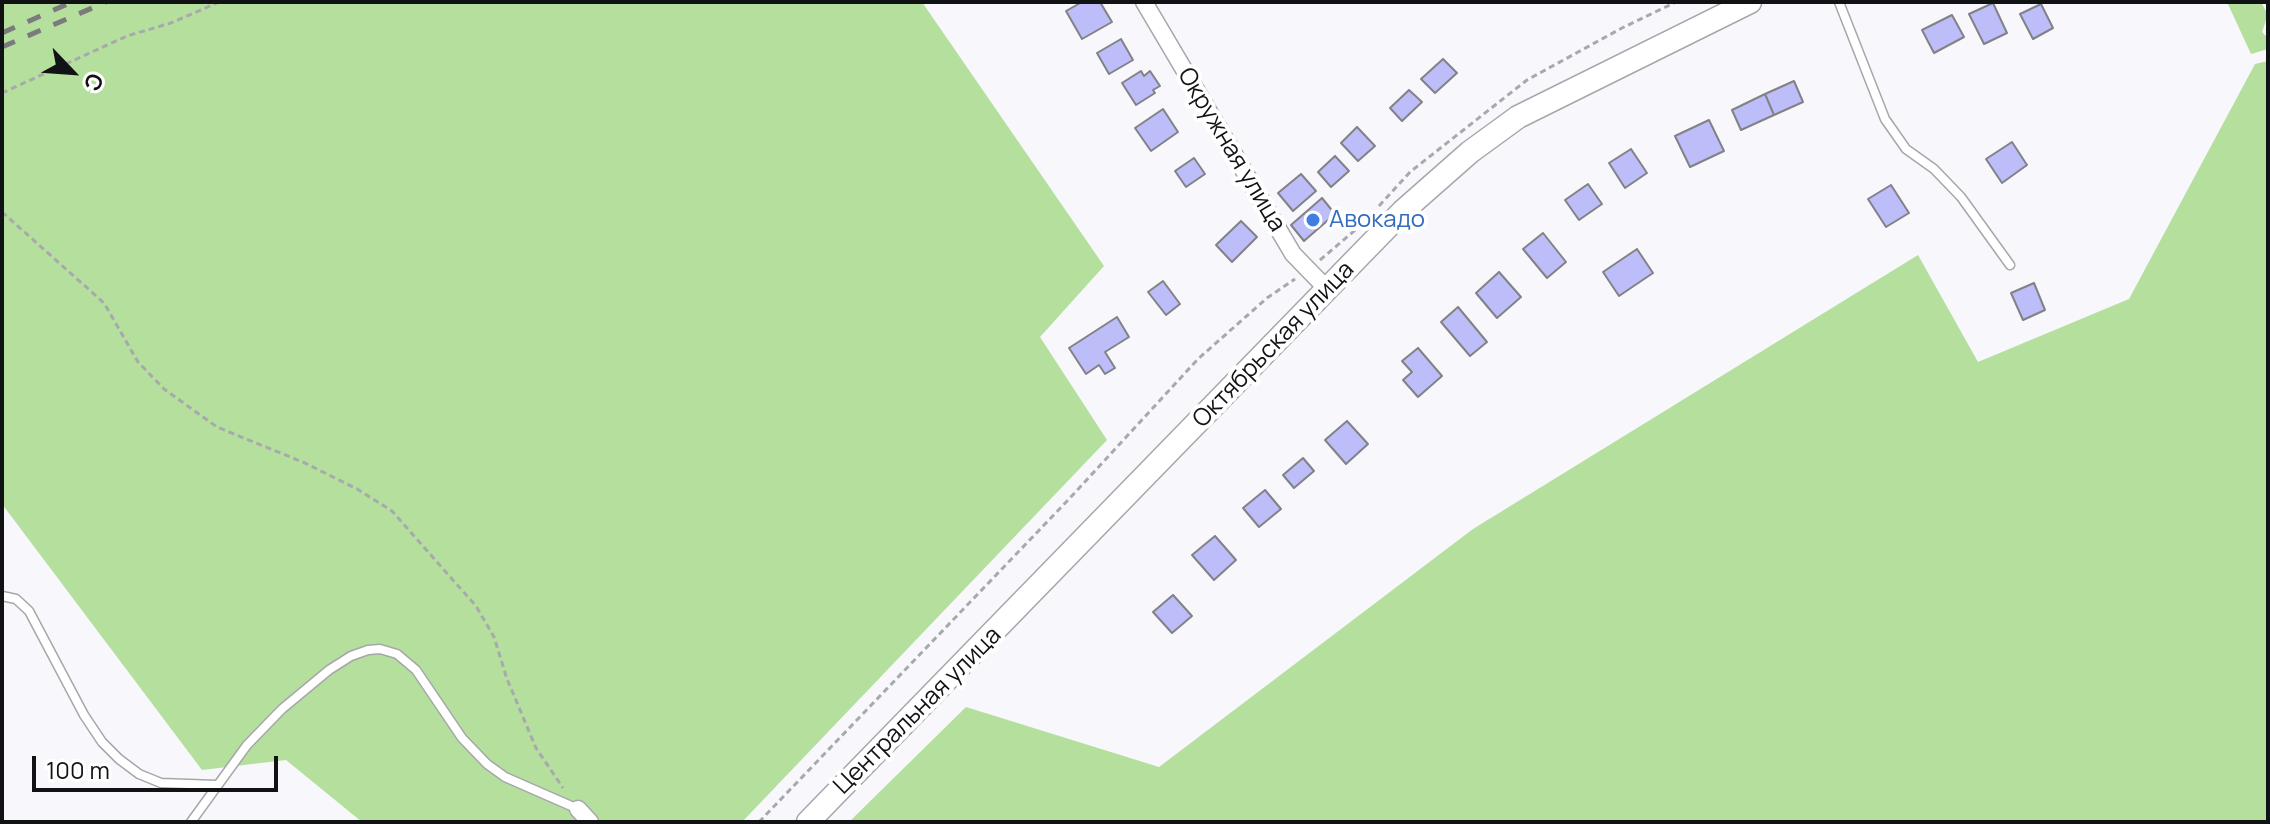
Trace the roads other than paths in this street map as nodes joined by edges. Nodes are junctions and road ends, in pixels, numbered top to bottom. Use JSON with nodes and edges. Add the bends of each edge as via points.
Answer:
{"nodes":[{"id":1,"x":1144,"y":2,"type":"edge"},
{"id":2,"x":1750,"y":2,"type":"edge"},
{"id":3,"x":1839,"y":2,"type":"edge"},
{"id":4,"x":2010,"y":265,"type":"dead end"},
{"id":5,"x":1328,"y":290,"type":"junction"},
{"id":6,"x":2,"y":596,"type":"edge"},
{"id":7,"x":1028,"y":599,"type":"joint"},
{"id":8,"x":216,"y":785,"type":"junction"},
{"id":9,"x":578,"y":809,"type":"joint"},
{"id":10,"x":191,"y":822,"type":"edge"},
{"id":11,"x":590,"y":822,"type":"edge"},
{"id":12,"x":808,"y":822,"type":"edge"}],
"edges":[{"from":1,"to":5,"type":"street","name":"Окружная улица","via":[[1293,254]]},
{"from":2,"to":5,"type":"main road","name":"Октябрьская улица","via":[[1518,117],[1403,211]]},
{"from":3,"to":4,"type":"lane","via":[[1885,119],[1906,149],[1961,197]]},
{"from":5,"to":7,"type":"main road","name":"Октябрьская улица"},
{"from":6,"to":8,"type":"lane","via":[[16,599],[29,611],[84,715],[119,759],[153,781]]},
{"from":7,"to":12,"type":"main road","name":"Центральная улица"},
{"from":8,"to":9,"type":"lane","via":[[282,709],[351,656],[380,649],[397,654],[416,670],[462,738],[487,764]]},
{"from":8,"to":10,"type":"lane"},
{"from":9,"to":11,"type":"street"}]}
